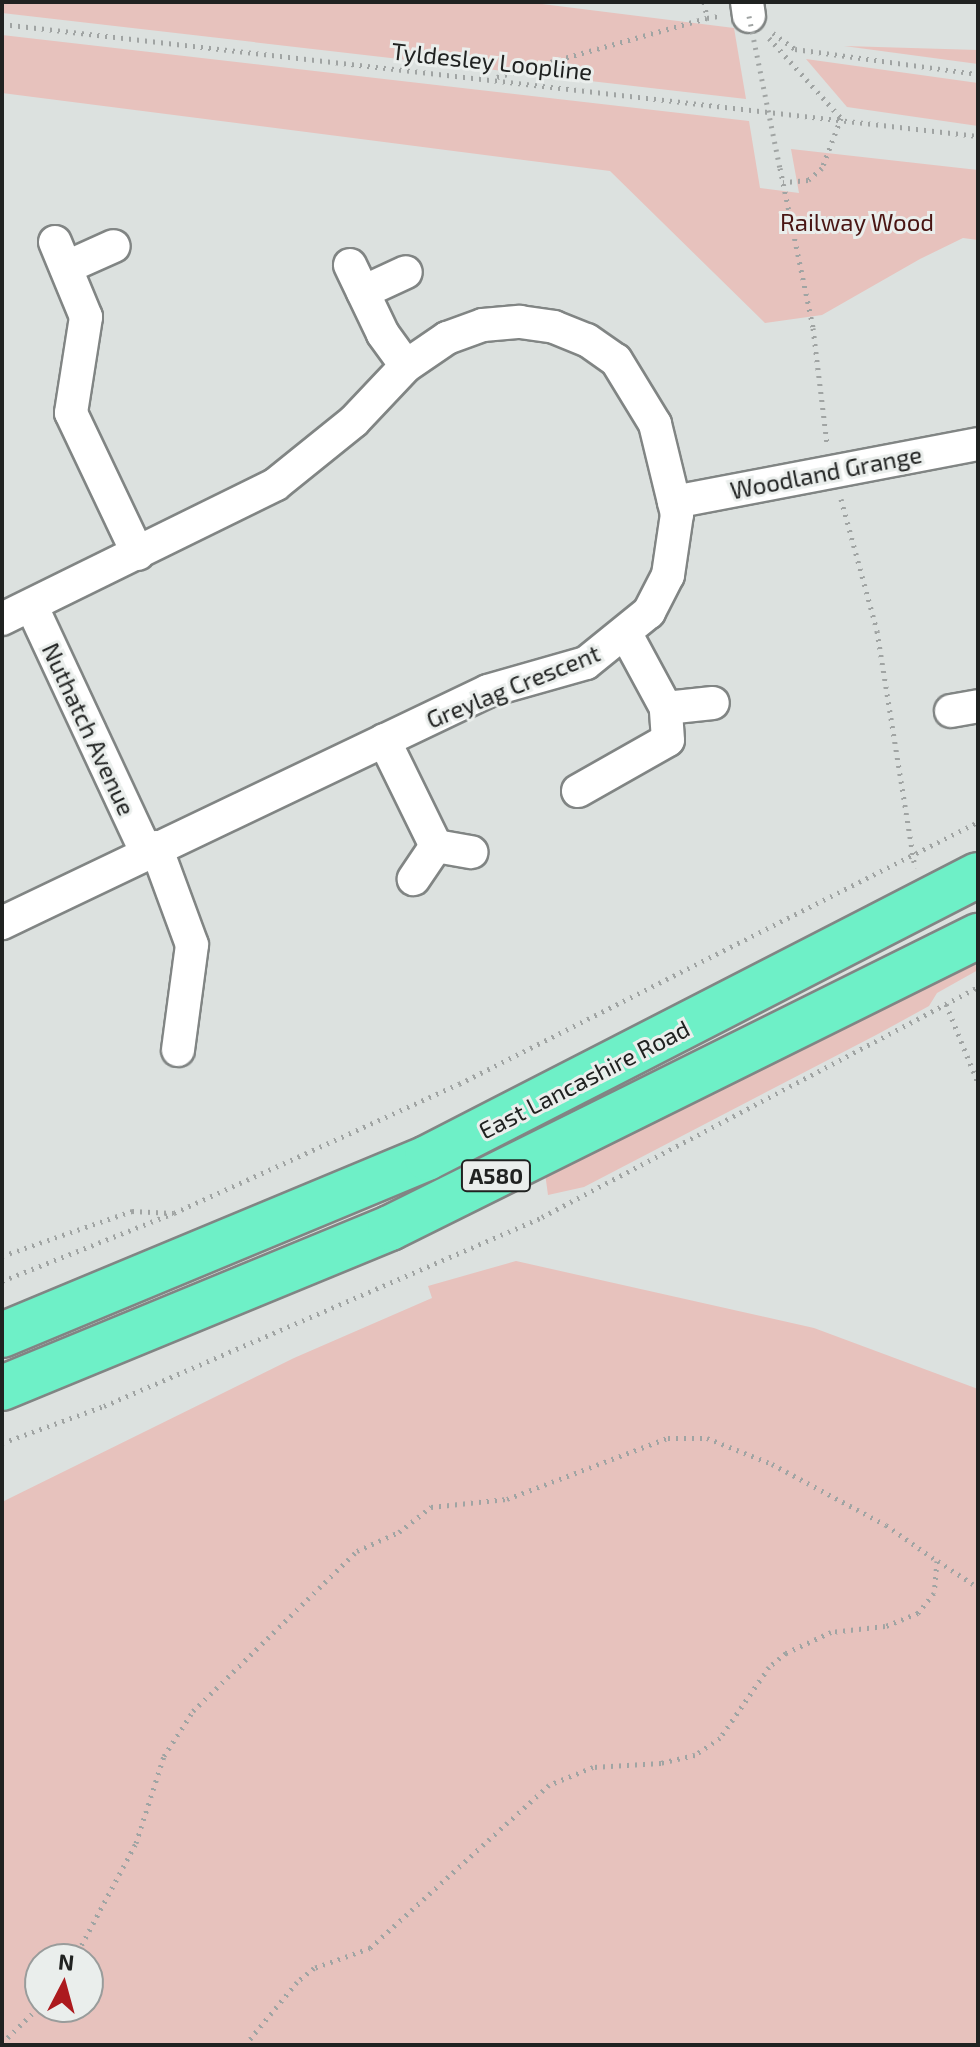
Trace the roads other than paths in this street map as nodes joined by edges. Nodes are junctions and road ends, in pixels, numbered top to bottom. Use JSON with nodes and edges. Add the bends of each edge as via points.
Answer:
{"nodes":[{"id":1,"x":114,"y":246,"type":"dead end"},
{"id":2,"x":406,"y":272,"type":"dead end"},
{"id":3,"x":406,"y":366,"type":"junction"},
{"id":4,"x":978,"y":444,"type":"edge"},
{"id":5,"x":674,"y":502,"type":"junction"},
{"id":6,"x":138,"y":554,"type":"junction"},
{"id":7,"x":32,"y":607,"type":"junction"},
{"id":8,"x":2,"y":619,"type":"edge"},
{"id":9,"x":626,"y":634,"type":"junction"},
{"id":10,"x":713,"y":703,"type":"dead end"},
{"id":11,"x":666,"y":708,"type":"junction"},
{"id":12,"x":384,"y":740,"type":"junction"},
{"id":13,"x":578,"y":791,"type":"dead end"},
{"id":14,"x":436,"y":846,"type":"junction"},
{"id":15,"x":151,"y":850,"type":"junction"},
{"id":16,"x":471,"y":852,"type":"dead end"},
{"id":17,"x":978,"y":875,"type":"edge"},
{"id":18,"x":414,"y":879,"type":"dead end"},
{"id":19,"x":2,"y":923,"type":"edge"},
{"id":20,"x":978,"y":936,"type":"edge"},
{"id":21,"x":178,"y":1050,"type":"dead end"},
{"id":22,"x":2,"y":1335,"type":"edge"},
{"id":23,"x":2,"y":1388,"type":"edge"}],
"edges":[{"from":1,"to":6,"type":"street","via":[[61,254],[86,317],[71,413]]},
{"from":2,"to":3,"type":"street","via":[[357,279]]},
{"from":3,"to":5,"type":"street","name":"Greylag Crescent","via":[[447,338],[483,325],[520,322],[587,340],[616,360],[655,424]]},
{"from":3,"to":6,"type":"street","name":"Greylag Crescent","via":[[354,421],[276,484]]},
{"from":4,"to":5,"type":"street","name":"Woodland Grange"},
{"from":5,"to":9,"type":"street","name":"Greylag Crescent","via":[[668,575],[649,612]]},
{"from":6,"to":7,"type":"street","name":"Greylag Crescent"},
{"from":7,"to":8,"type":"street","name":"Greylag Crescent"},
{"from":7,"to":15,"type":"street","name":"Nuthatch Avenue"},
{"from":9,"to":11,"type":"street"},
{"from":9,"to":12,"type":"street","name":"Greylag Crescent","via":[[586,663],[488,691]]},
{"from":10,"to":11,"type":"street"},
{"from":11,"to":13,"type":"street","via":[[668,740]]},
{"from":12,"to":14,"type":"street"},
{"from":12,"to":15,"type":"street","name":"Greylag Crescent"},
{"from":14,"to":16,"type":"street"},
{"from":14,"to":18,"type":"street"},
{"from":15,"to":19,"type":"street","name":"Greylag Crescent"},
{"from":15,"to":21,"type":"street","name":"Nuthatch Avenue","via":[[189,926],[192,945],[198,1005]]},
{"from":17,"to":22,"type":"highway","name":"East Lancashire Road","number":"A580","via":[[427,1158]]},
{"from":20,"to":23,"type":"highway","name":"East Lancashire Road","number":"A580","via":[[390,1228]]}]}
